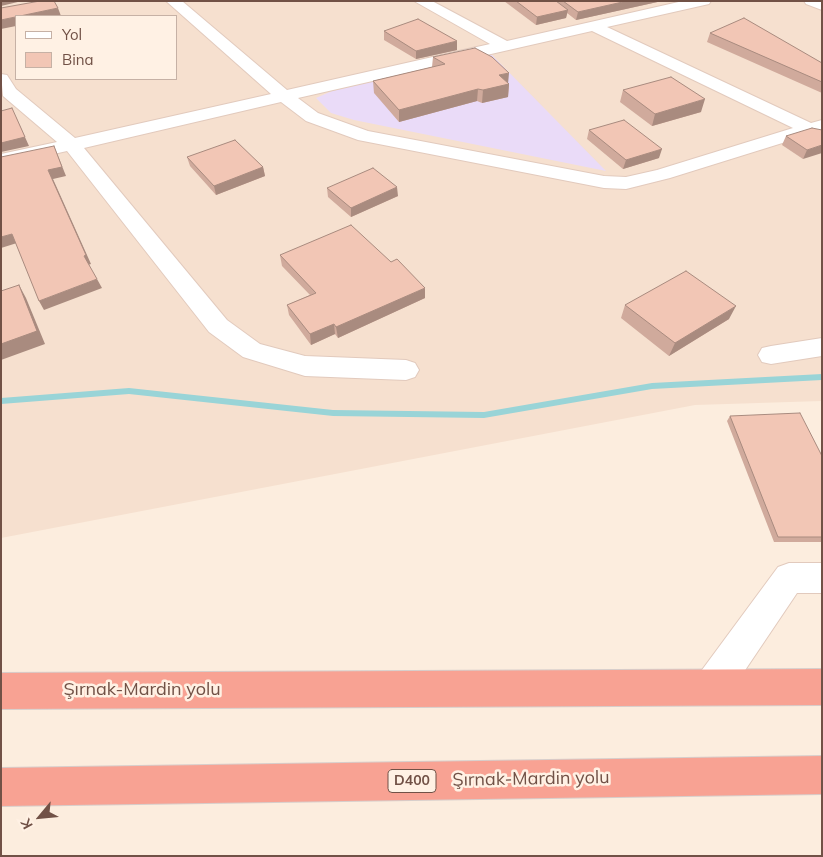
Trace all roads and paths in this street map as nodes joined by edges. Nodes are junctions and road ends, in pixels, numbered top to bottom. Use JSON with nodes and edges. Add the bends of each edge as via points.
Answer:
{"nodes":[{"id":1,"x":172,"y":1,"type":"edge"},
{"id":2,"x":421,"y":1,"type":"edge"},
{"id":3,"x":704,"y":1,"type":"edge"},
{"id":4,"x":810,"y":1,"type":"edge"},
{"id":5,"x":822,"y":6,"type":"edge"},
{"id":6,"x":595,"y":26,"type":"junction"},
{"id":7,"x":504,"y":46,"type":"junction"},
{"id":8,"x":1,"y":79,"type":"edge"},
{"id":9,"x":284,"y":96,"type":"junction"},
{"id":10,"x":817,"y":129,"type":"edge"},
{"id":11,"x":72,"y":146,"type":"junction"},
{"id":12,"x":1,"y":160,"type":"edge"},
{"id":13,"x":822,"y":346,"type":"edge"},
{"id":14,"x":770,"y":355,"type":"dead end"},
{"id":15,"x":406,"y":370,"type":"dead end"},
{"id":16,"x":822,"y":578,"type":"edge"},
{"id":17,"x":822,"y":686,"type":"edge"},
{"id":18,"x":712,"y":687,"type":"junction"},
{"id":19,"x":1,"y":691,"type":"edge"},
{"id":20,"x":822,"y":775,"type":"edge"},
{"id":21,"x":1,"y":787,"type":"edge"}],
"edges":[{"from":1,"to":9,"type":"street"},
{"from":2,"to":7,"type":"street"},
{"from":3,"to":6,"type":"street"},
{"from":4,"to":5,"type":"street"},
{"from":6,"to":7,"type":"street"},
{"from":6,"to":10,"type":"street"},
{"from":7,"to":9,"type":"street"},
{"from":8,"to":11,"type":"street","via":[[9,92]]},
{"from":9,"to":10,"type":"street","via":[[312,117],[365,136],[604,182],[626,183],[664,174]]},
{"from":9,"to":11,"type":"street"},
{"from":11,"to":12,"type":"street"},
{"from":11,"to":15,"type":"street","via":[[218,326],[252,351],[305,366]]},
{"from":13,"to":14,"type":"street"},
{"from":16,"to":18,"type":"street","via":[[788,578]]},
{"from":17,"to":18,"type":"highway","name":"Şırnak-Mardin yolu"},
{"from":18,"to":19,"type":"highway","name":"Şırnak-Mardin yolu"},
{"from":20,"to":21,"type":"highway","name":"Şırnak-Mardin yolu","number":"D400"}]}
